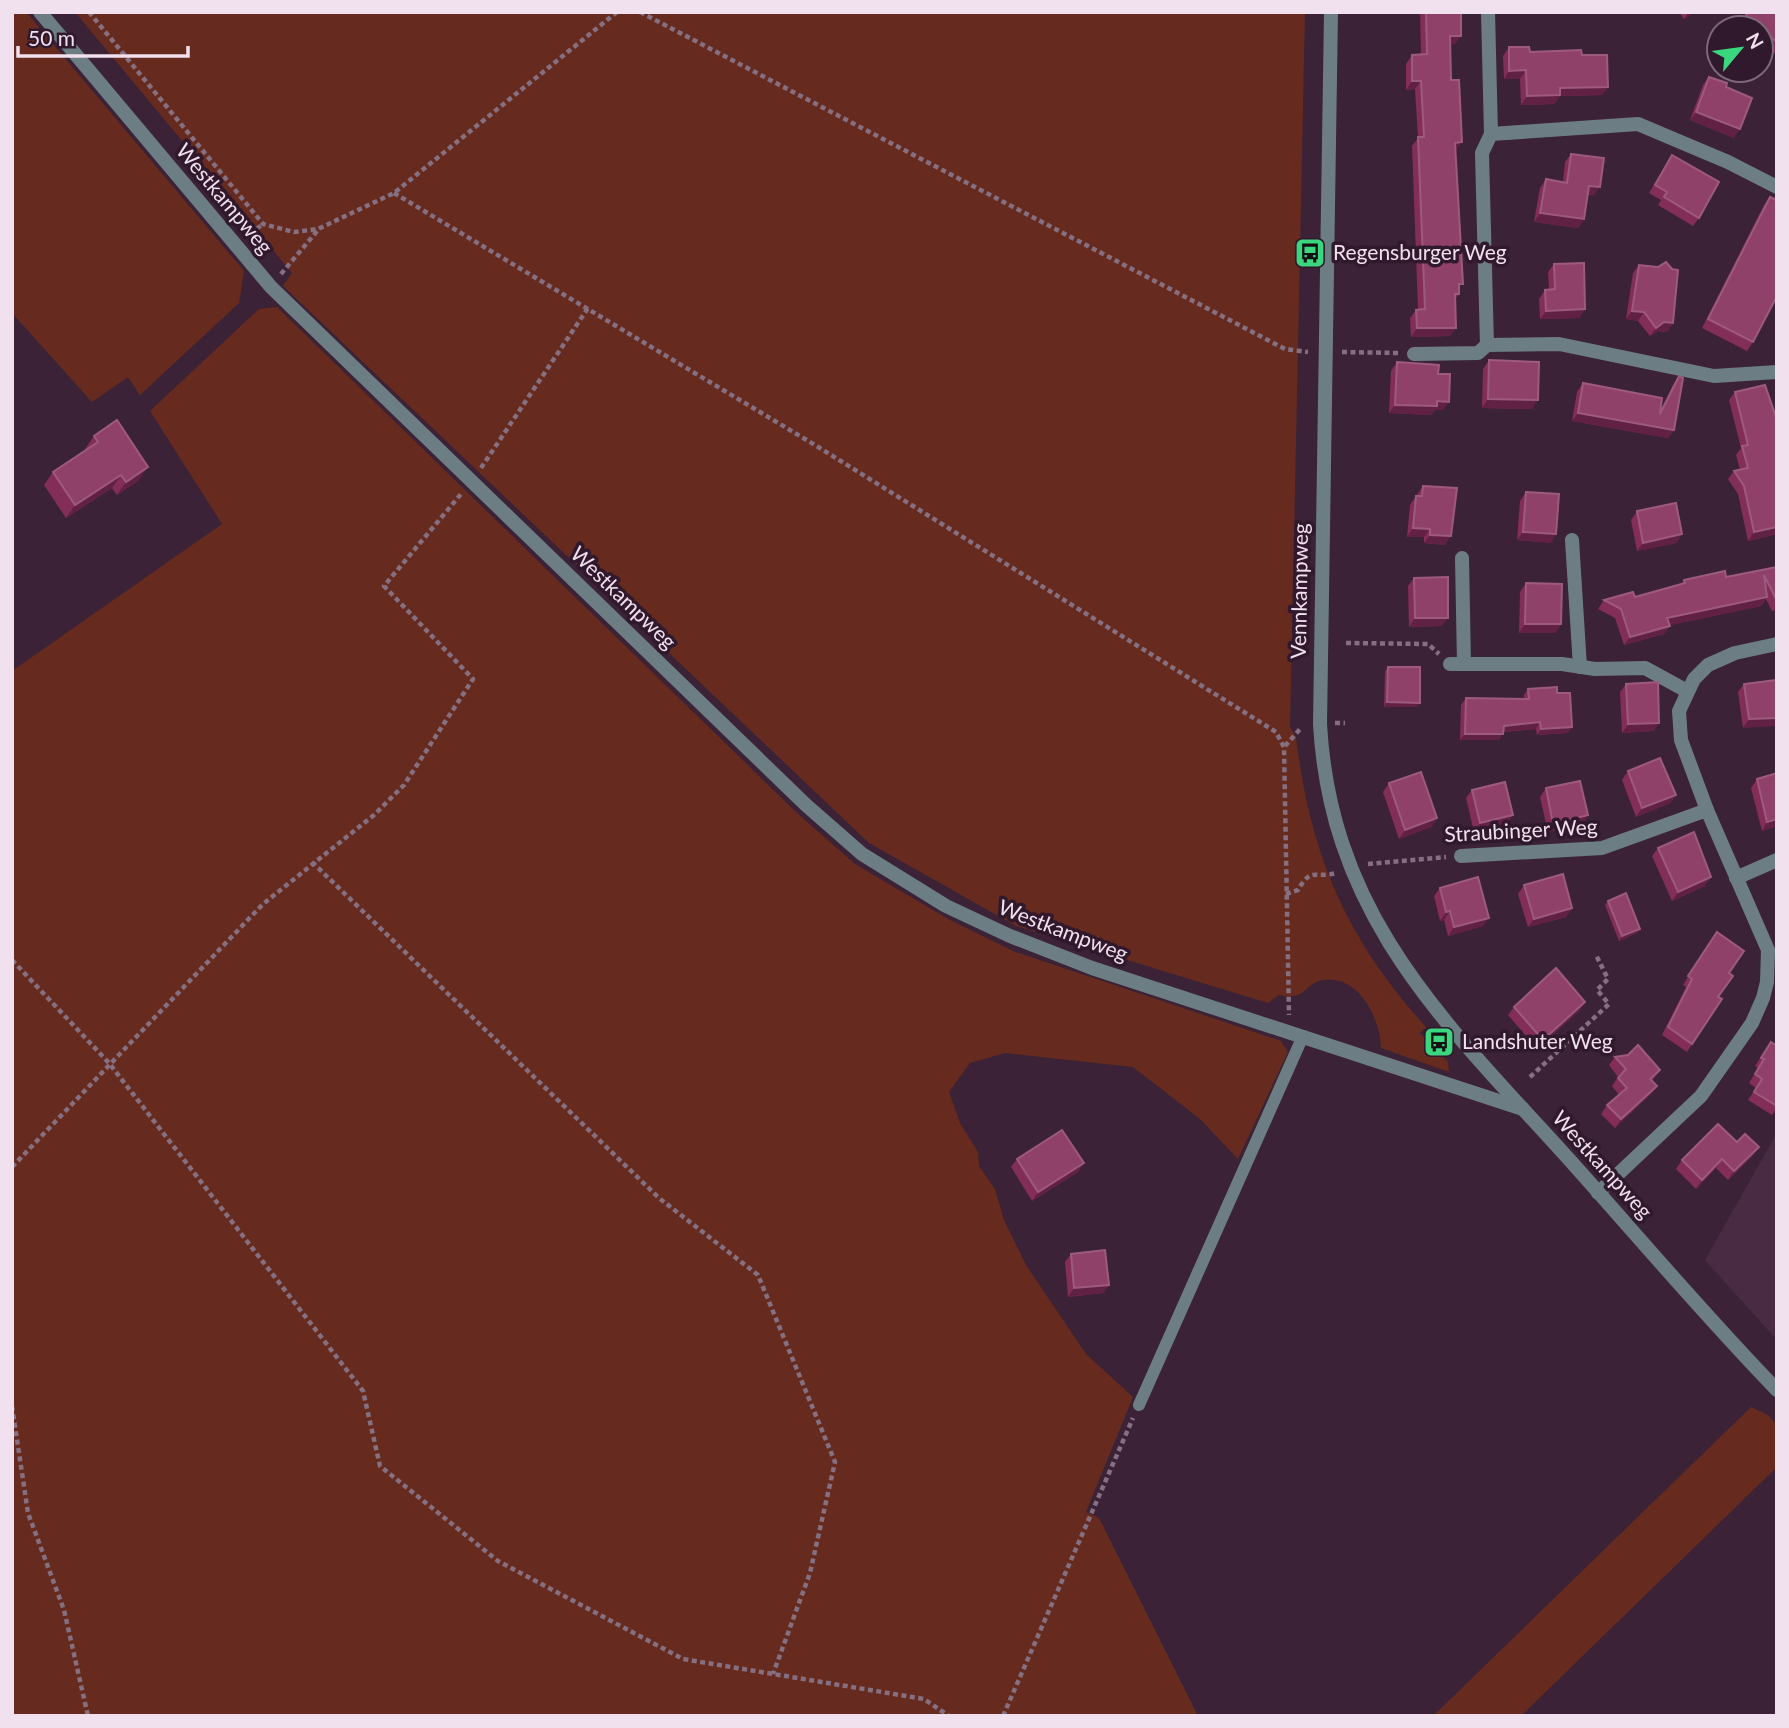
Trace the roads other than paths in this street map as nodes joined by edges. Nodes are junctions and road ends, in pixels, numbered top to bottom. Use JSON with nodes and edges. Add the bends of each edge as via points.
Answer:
{"nodes":[{"id":1,"x":40,"y":12,"type":"edge"},
{"id":2,"x":1331,"y":12,"type":"edge"},
{"id":3,"x":1488,"y":12,"type":"edge"},
{"id":4,"x":1491,"y":134,"type":"junction"},
{"id":5,"x":1777,"y":187,"type":"edge"},
{"id":6,"x":1488,"y":345,"type":"junction"},
{"id":7,"x":1414,"y":354,"type":"road end"},
{"id":8,"x":1777,"y":372,"type":"edge"},
{"id":9,"x":1573,"y":540,"type":"dead end"},
{"id":10,"x":1462,"y":558,"type":"dead end"},
{"id":11,"x":1777,"y":644,"type":"edge"},
{"id":12,"x":1580,"y":667,"type":"junction"},
{"id":13,"x":1687,"y":691,"type":"junction"},
{"id":14,"x":1707,"y":810,"type":"junction"},
{"id":15,"x":1461,"y":856,"type":"road end"},
{"id":16,"x":1777,"y":860,"type":"edge"},
{"id":17,"x":1736,"y":878,"type":"junction"},
{"id":18,"x":1296,"y":1034,"type":"junction"},
{"id":19,"x":1524,"y":1109,"type":"junction"},
{"id":20,"x":1598,"y":1193,"type":"junction"},
{"id":21,"x":1777,"y":1390,"type":"edge"},
{"id":22,"x":1139,"y":1405,"type":"road end"}],
"edges":[{"from":1,"to":18,"type":"street","name":"Westkampweg","via":[[271,287],[862,854],[946,906],[1010,936],[1092,968]]},
{"from":2,"to":19,"type":"street","name":"Vennkampweg","via":[[1320,724],[1325,779],[1350,869],[1376,925],[1404,971]]},
{"from":3,"to":4,"type":"street"},
{"from":4,"to":5,"type":"street","via":[[1638,124]]},
{"from":4,"to":6,"type":"street","via":[[1482,153]]},
{"from":6,"to":7,"type":"street","via":[[1478,353]]},
{"from":6,"to":8,"type":"street","via":[[1559,344],[1714,376]]},
{"from":9,"to":12,"type":"street"},
{"from":10,"to":12,"type":"street","via":[[1457,664]]},
{"from":11,"to":13,"type":"street","via":[[1721,658],[1694,679]]},
{"from":12,"to":13,"type":"street","via":[[1645,668]]},
{"from":13,"to":14,"type":"street","via":[[1679,712],[1681,740]]},
{"from":14,"to":15,"type":"street","name":"Straubinger Weg","via":[[1602,848]]},
{"from":14,"to":17,"type":"street"},
{"from":16,"to":17,"type":"street"},
{"from":17,"to":20,"type":"street","via":[[1768,950],[1763,998],[1752,1023],[1701,1096]]},
{"from":18,"to":19,"type":"street","name":"Westkampweg"},
{"from":18,"to":22,"type":"lane"},
{"from":19,"to":20,"type":"street","name":"Westkampweg"},
{"from":20,"to":21,"type":"street","name":"Westkampweg"}]}
